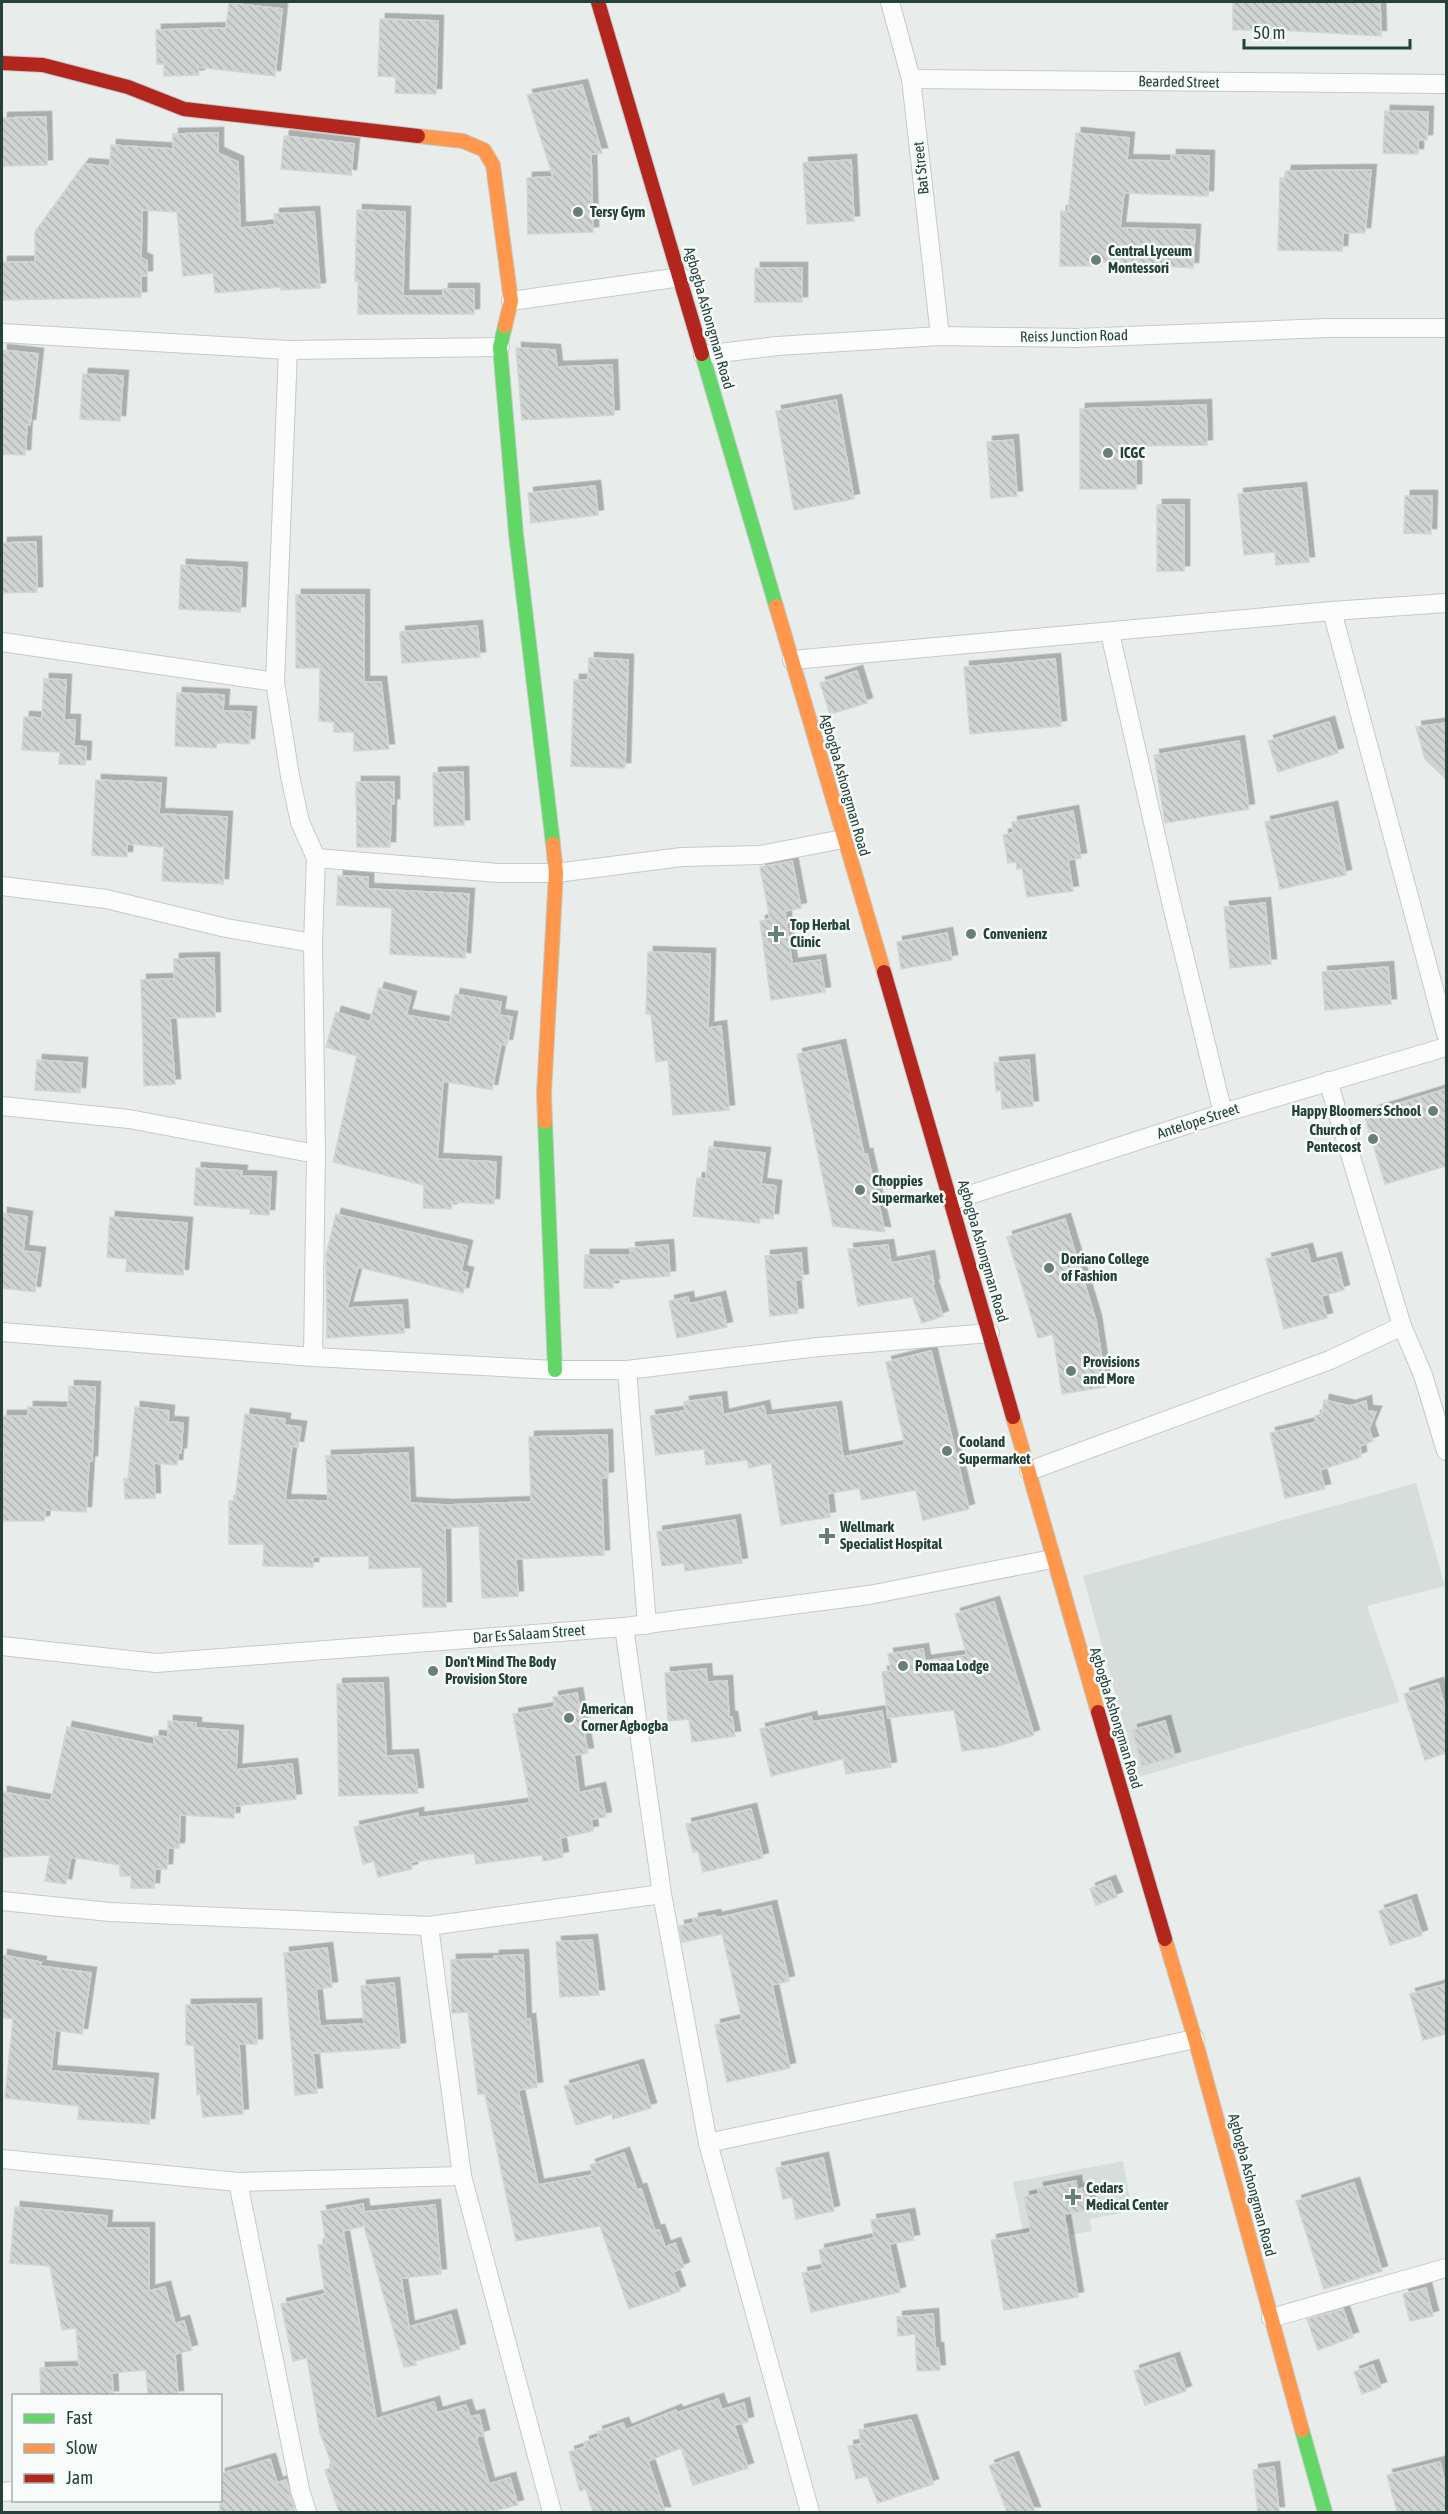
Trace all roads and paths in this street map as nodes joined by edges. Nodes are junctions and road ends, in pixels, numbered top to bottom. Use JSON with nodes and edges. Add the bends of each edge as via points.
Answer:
{"nodes":[{"id":1,"x":598,"y":2,"type":"edge"},
{"id":2,"x":890,"y":2,"type":"edge"},
{"id":3,"x":2,"y":63,"type":"edge"},
{"id":4,"x":911,"y":79,"type":"junction"},
{"id":5,"x":1446,"y":84,"type":"edge"},
{"id":6,"x":681,"y":277,"type":"junction"},
{"id":7,"x":511,"y":301,"type":"junction"},
{"id":8,"x":1446,"y":328,"type":"edge"},
{"id":9,"x":2,"y":333,"type":"edge"},
{"id":10,"x":940,"y":336,"type":"junction"},
{"id":11,"x":500,"y":347,"type":"junction"},
{"id":12,"x":288,"y":350,"type":"junction"},
{"id":13,"x":703,"y":355,"type":"junction"},
{"id":14,"x":1446,"y":603,"type":"edge"},
{"id":15,"x":1332,"y":611,"type":"junction"},
{"id":16,"x":1110,"y":633,"type":"junction"},
{"id":17,"x":2,"y":642,"type":"edge"},
{"id":18,"x":792,"y":660,"type":"junction"},
{"id":19,"x":275,"y":682,"type":"junction"},
{"id":20,"x":843,"y":839,"type":"junction"},
{"id":21,"x":316,"y":858,"type":"junction"},
{"id":22,"x":556,"y":873,"type":"junction"},
{"id":23,"x":2,"y":886,"type":"edge"},
{"id":24,"x":313,"y":943,"type":"junction"},
{"id":25,"x":1446,"y":1034,"type":"edge"},
{"id":26,"x":1446,"y":1047,"type":"edge"},
{"id":27,"x":1328,"y":1081,"type":"junction"},
{"id":28,"x":2,"y":1106,"type":"edge"},
{"id":29,"x":1223,"y":1113,"type":"junction"},
{"id":30,"x":316,"y":1154,"type":"junction"},
{"id":31,"x":951,"y":1201,"type":"junction"},
{"id":32,"x":1402,"y":1326,"type":"junction"},
{"id":33,"x":2,"y":1332,"type":"edge"},
{"id":34,"x":990,"y":1333,"type":"junction"},
{"id":35,"x":313,"y":1357,"type":"junction"},
{"id":36,"x":555,"y":1370,"type":"junction"},
{"id":37,"x":627,"y":1370,"type":"junction"},
{"id":38,"x":1446,"y":1451,"type":"edge"},
{"id":39,"x":1029,"y":1471,"type":"junction"},
{"id":40,"x":1052,"y":1559,"type":"junction"},
{"id":41,"x":647,"y":1624,"type":"junction"},
{"id":42,"x":624,"y":1627,"type":"junction"},
{"id":43,"x":2,"y":1646,"type":"edge"},
{"id":44,"x":662,"y":1894,"type":"junction"},
{"id":45,"x":2,"y":1901,"type":"edge"},
{"id":46,"x":429,"y":1926,"type":"junction"},
{"id":47,"x":1195,"y":2039,"type":"junction"},
{"id":48,"x":708,"y":2143,"type":"junction"},
{"id":49,"x":2,"y":2159,"type":"edge"},
{"id":50,"x":462,"y":2176,"type":"junction"},
{"id":51,"x":238,"y":2182,"type":"junction"},
{"id":52,"x":1446,"y":2268,"type":"edge"},
{"id":53,"x":1271,"y":2318,"type":"junction"},
{"id":54,"x":307,"y":2512,"type":"edge"},
{"id":55,"x":552,"y":2512,"type":"edge"},
{"id":56,"x":810,"y":2512,"type":"edge"},
{"id":57,"x":1325,"y":2512,"type":"edge"}],
"edges":[{"from":1,"to":6,"type":"street","name":"Agbogba Ashongman Road"},
{"from":2,"to":4,"type":"street","name":"Bat Street"},
{"from":3,"to":7,"type":"street","via":[[43,65],[128,87],[184,109],[463,141],[484,150],[493,165]]},
{"from":4,"to":5,"type":"street","name":"Bearded Street"},
{"from":4,"to":10,"type":"street","name":"Bat Street"},
{"from":6,"to":7,"type":"street"},
{"from":6,"to":13,"type":"street","name":"Agbogba Ashongman Road"},
{"from":7,"to":11,"type":"street"},
{"from":8,"to":10,"type":"street","name":"Reiss Junction Road","via":[[1326,328],[1077,338]]},
{"from":9,"to":12,"type":"street"},
{"from":10,"to":13,"type":"street","name":"Reiss Junction Road","via":[[777,346]]},
{"from":11,"to":12,"type":"street"},
{"from":11,"to":22,"type":"street","via":[[516,534]]},
{"from":12,"to":19,"type":"street"},
{"from":13,"to":18,"type":"street","name":"Agbogba Ashongman Road"},
{"from":14,"to":15,"type":"street"},
{"from":15,"to":16,"type":"street"},
{"from":15,"to":25,"type":"street"},
{"from":16,"to":18,"type":"street"},
{"from":16,"to":29,"type":"street"},
{"from":17,"to":19,"type":"street"},
{"from":18,"to":20,"type":"street","name":"Agbogba Ashongman Road"},
{"from":19,"to":21,"type":"street","via":[[298,811]]},
{"from":20,"to":22,"type":"street","via":[[760,855],[682,856]]},
{"from":20,"to":31,"type":"street","name":"Agbogba Ashongman Road"},
{"from":21,"to":22,"type":"street","via":[[498,873]]},
{"from":21,"to":24,"type":"street"},
{"from":22,"to":36,"type":"street","via":[[544,1093]]},
{"from":23,"to":24,"type":"street","via":[[106,899],[226,928]]},
{"from":24,"to":30,"type":"street"},
{"from":26,"to":27,"type":"street","name":"Antelope Street"},
{"from":27,"to":29,"type":"street","name":"Antelope Street"},
{"from":27,"to":32,"type":"street"},
{"from":28,"to":30,"type":"street","via":[[129,1119]]},
{"from":29,"to":31,"type":"street","name":"Antelope Street"},
{"from":30,"to":35,"type":"street"},
{"from":31,"to":34,"type":"street","name":"Agbogba Ashongman Road"},
{"from":32,"to":38,"type":"street","via":[[1424,1375]]},
{"from":32,"to":39,"type":"street","via":[[1330,1360]]},
{"from":33,"to":35,"type":"street"},
{"from":34,"to":37,"type":"street","via":[[818,1347]]},
{"from":34,"to":39,"type":"street","name":"Agbogba Ashongman Road"},
{"from":35,"to":36,"type":"street"},
{"from":36,"to":37,"type":"street"},
{"from":37,"to":41,"type":"street"},
{"from":39,"to":40,"type":"street","name":"Agbogba Ashongman Road"},
{"from":40,"to":41,"type":"street","name":"Dar Es Salaam Street","via":[[869,1595]]},
{"from":40,"to":47,"type":"street","name":"Agbogba Ashongman Road"},
{"from":41,"to":42,"type":"street","name":"Dar Es Salaam Street"},
{"from":42,"to":43,"type":"street","name":"Dar Es Salaam Street","via":[[156,1663]]},
{"from":42,"to":44,"type":"street"},
{"from":44,"to":46,"type":"street"},
{"from":44,"to":48,"type":"street"},
{"from":45,"to":46,"type":"street","via":[[110,1912]]},
{"from":46,"to":50,"type":"street"},
{"from":47,"to":48,"type":"street"},
{"from":47,"to":53,"type":"street","name":"Agbogba Ashongman Road"},
{"from":48,"to":56,"type":"street"},
{"from":49,"to":51,"type":"street"},
{"from":50,"to":51,"type":"street"},
{"from":50,"to":55,"type":"street"},
{"from":51,"to":54,"type":"street"},
{"from":52,"to":53,"type":"street"},
{"from":53,"to":57,"type":"street","name":"Agbogba Ashongman Road"}]}
